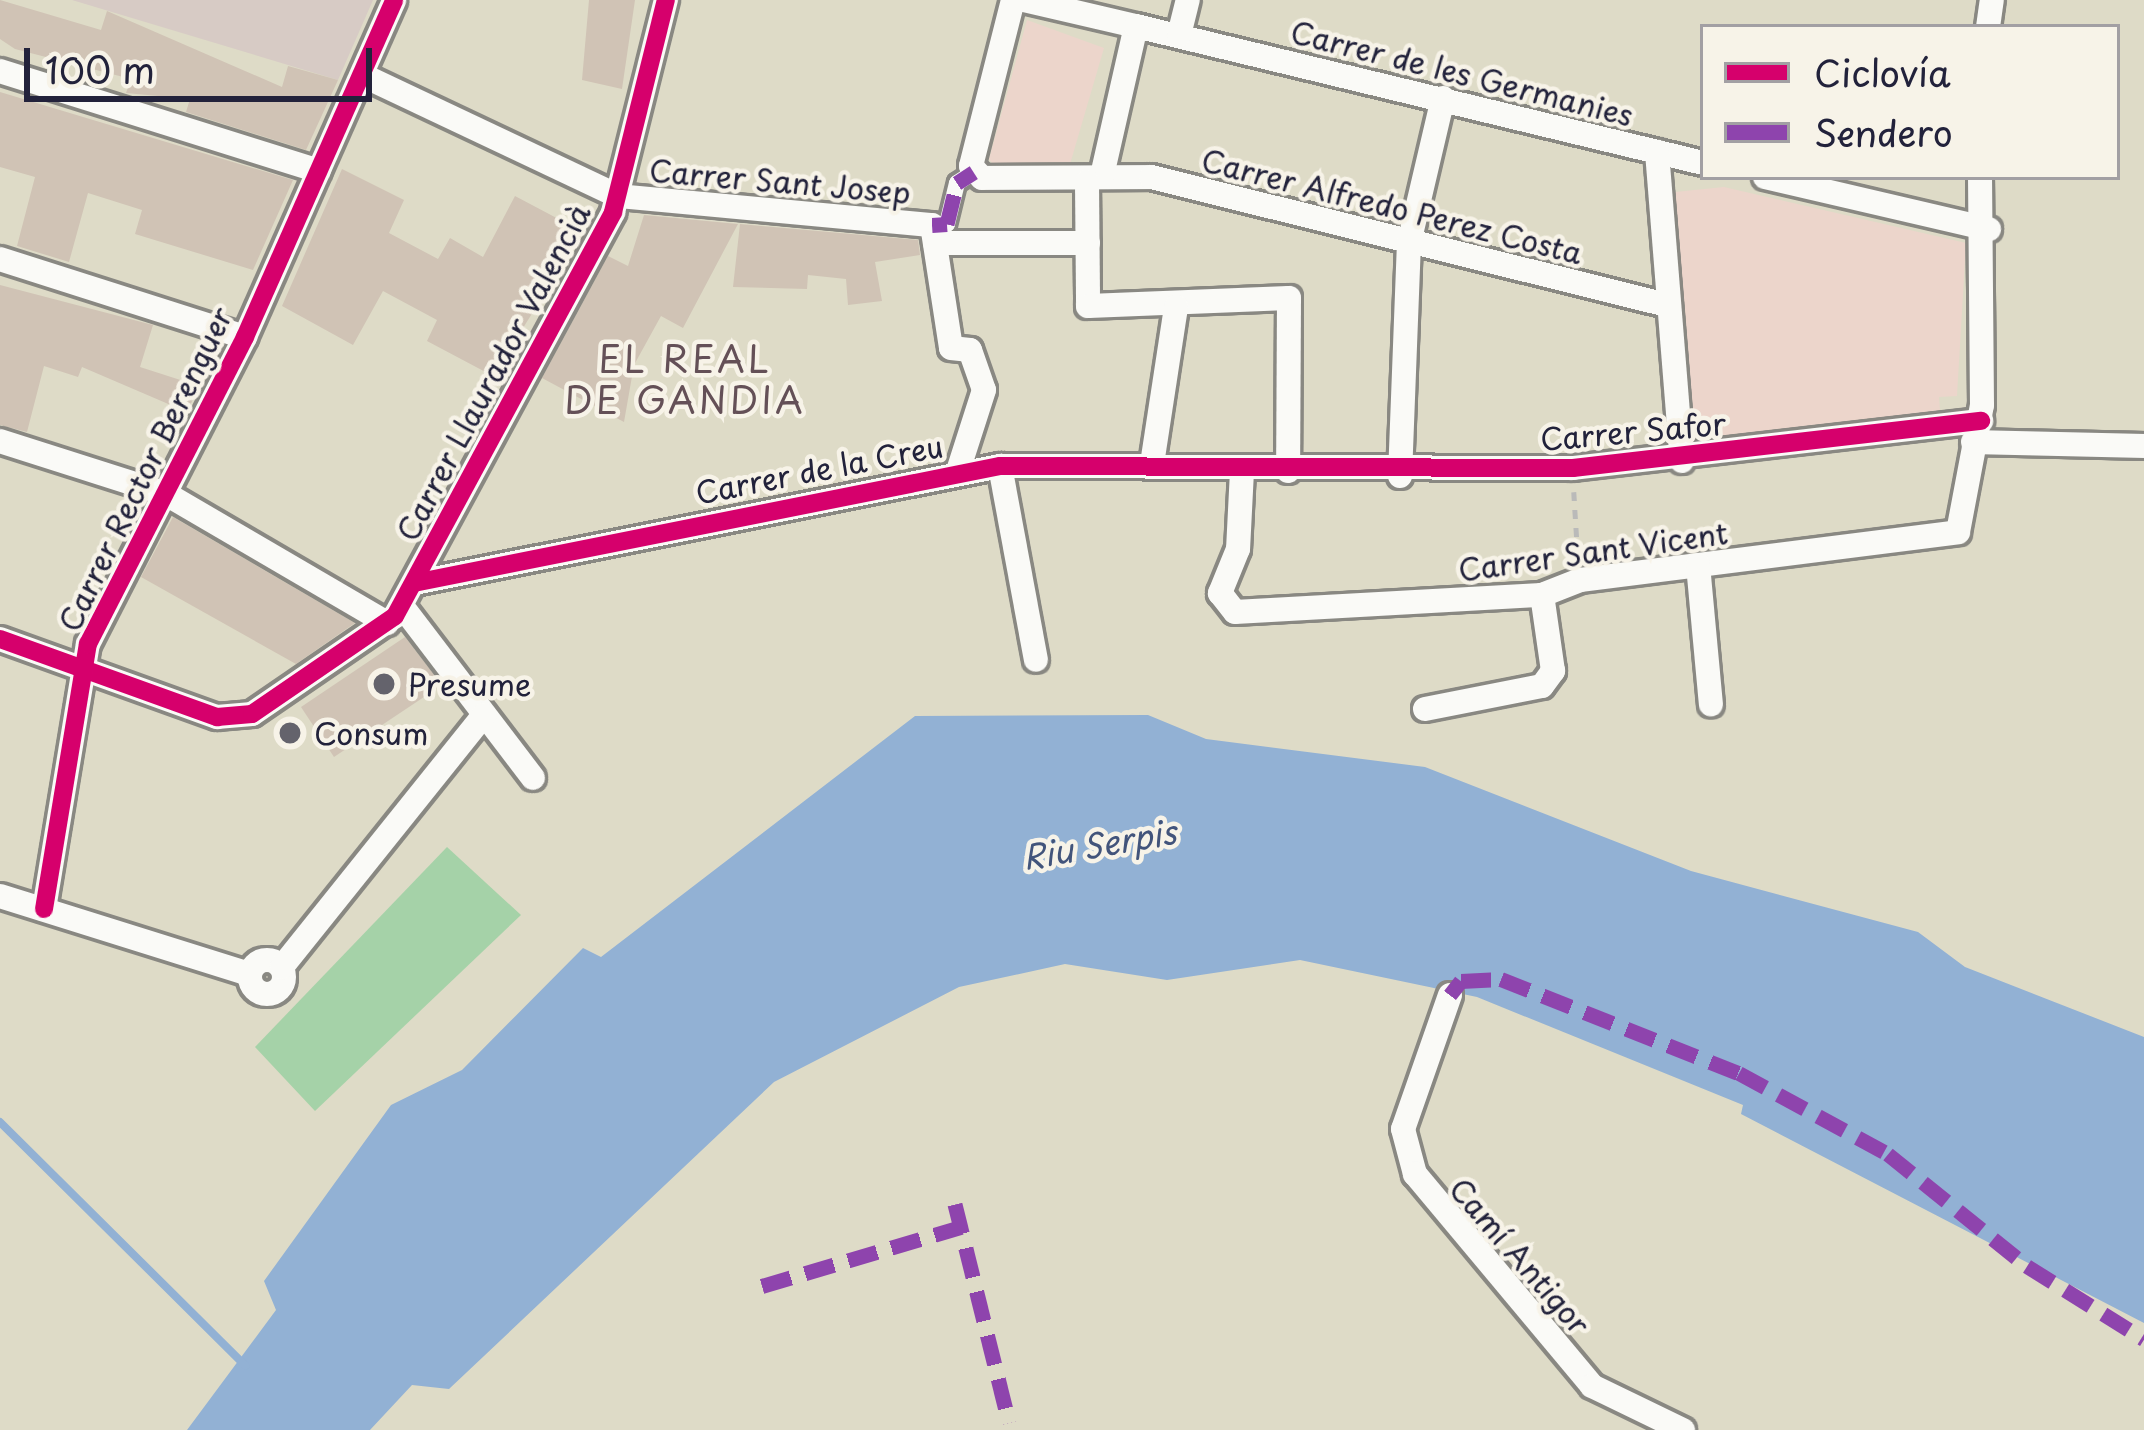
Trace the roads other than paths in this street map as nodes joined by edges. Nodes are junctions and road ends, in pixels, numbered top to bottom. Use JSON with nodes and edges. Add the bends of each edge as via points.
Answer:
{"nodes":[{"id":1,"x":394,"y":0,"type":"edge"},
{"id":2,"x":666,"y":0,"type":"edge"},
{"id":3,"x":1012,"y":0,"type":"edge"},
{"id":4,"x":1024,"y":0,"type":"edge"},
{"id":5,"x":1188,"y":0,"type":"edge"},
{"id":6,"x":1101,"y":8,"type":"edge"},
{"id":7,"x":1136,"y":26,"type":"junction"},
{"id":8,"x":1179,"y":35,"type":"junction"},
{"id":9,"x":0,"y":71,"type":"edge"},
{"id":10,"x":362,"y":75,"type":"junction"},
{"id":11,"x":1443,"y":98,"type":"junction"},
{"id":12,"x":1657,"y":152,"type":"junction"},
{"id":13,"x":1700,"y":162,"type":"edge"},
{"id":14,"x":319,"y":171,"type":"junction"},
{"id":15,"x":974,"y":172,"type":"junction"},
{"id":16,"x":1094,"y":179,"type":"junction"},
{"id":17,"x":1778,"y":180,"type":"edge"},
{"id":18,"x":1981,"y":180,"type":"edge"},
{"id":19,"x":618,"y":196,"type":"junction"},
{"id":20,"x":1989,"y":229,"type":"junction"},
{"id":21,"x":933,"y":234,"type":"junction"},
{"id":22,"x":1088,"y":243,"type":"junction"},
{"id":23,"x":1409,"y":243,"type":"junction"},
{"id":24,"x":0,"y":259,"type":"edge"},
{"id":25,"x":1667,"y":304,"type":"junction"},
{"id":26,"x":1176,"y":307,"type":"junction"},
{"id":27,"x":245,"y":337,"type":"junction"},
{"id":28,"x":1977,"y":432,"type":"junction"},
{"id":29,"x":0,"y":441,"type":"edge"},
{"id":30,"x":2144,"y":446,"type":"edge"},
{"id":31,"x":1682,"y":461,"type":"junction"},
{"id":32,"x":1152,"y":464,"type":"junction"},
{"id":33,"x":1000,"y":466,"type":"junction"},
{"id":34,"x":958,"y":471,"type":"junction"},
{"id":35,"x":1242,"y":471,"type":"junction"},
{"id":36,"x":1288,"y":471,"type":"junction"},
{"id":37,"x":1400,"y":476,"type":"junction"},
{"id":38,"x":166,"y":494,"type":"junction"},
{"id":39,"x":1698,"y":565,"type":"junction"},
{"id":40,"x":1543,"y":595,"type":"junction"},
{"id":41,"x":401,"y":604,"type":"junction"},
{"id":42,"x":0,"y":639,"type":"edge"},
{"id":43,"x":1036,"y":660,"type":"dead end"},
{"id":44,"x":83,"y":665,"type":"junction"},
{"id":45,"x":1711,"y":704,"type":"dead end"},
{"id":46,"x":1425,"y":709,"type":"dead end"},
{"id":47,"x":484,"y":715,"type":"junction"},
{"id":48,"x":533,"y":778,"type":"dead end"},
{"id":49,"x":0,"y":896,"type":"edge"},
{"id":50,"x":44,"y":909,"type":"junction"},
{"id":51,"x":1450,"y":995,"type":"dead end"},
{"id":52,"x":1683,"y":1430,"type":"edge"}],
"edges":[{"from":1,"to":10,"type":"street","name":"Carrer Rector Berenguer"},
{"from":2,"to":19,"type":"street","name":"Carrer Llaurador Valencià"},
{"from":3,"to":15,"type":"street"},
{"from":4,"to":6,"type":"street","name":"Carrer de les Germanies"},
{"from":5,"to":8,"type":"street"},
{"from":6,"to":7,"type":"street","name":"Carrer de les Germanies"},
{"from":7,"to":8,"type":"street","name":"Carrer de les Germanies"},
{"from":7,"to":16,"type":"street"},
{"from":8,"to":11,"type":"street","name":"Carrer de les Germanies"},
{"from":9,"to":14,"type":"street"},
{"from":10,"to":14,"type":"street","name":"Carrer Rector Berenguer"},
{"from":10,"to":19,"type":"street","name":"Carrer Sant Josep"},
{"from":11,"to":12,"type":"street","name":"Carrer de les Germanies"},
{"from":11,"to":23,"type":"street"},
{"from":12,"to":13,"type":"street","name":"Carrer de les Germanies"},
{"from":12,"to":25,"type":"street"},
{"from":14,"to":27,"type":"street","name":"Carrer Rector Berenguer"},
{"from":15,"to":16,"type":"street","name":"Carrer Alfredo Perez Costa"},
{"from":15,"to":21,"type":"street","via":[[957,183],[947,224]]},
{"from":16,"to":22,"type":"street"},
{"from":16,"to":23,"type":"street","name":"Carrer Alfredo Perez Costa","via":[[1151,177]]},
{"from":17,"to":20,"type":"street"},
{"from":18,"to":20,"type":"street"},
{"from":19,"to":21,"type":"street","name":"Carrer Sant Josep"},
{"from":19,"to":41,"type":"street","name":"Carrer Llaurador Valencià"},
{"from":20,"to":28,"type":"street"},
{"from":21,"to":22,"type":"street","name":"Carrer Sant Josep"},
{"from":21,"to":34,"type":"street","via":[[951,348],[970,350],[984,390]]},
{"from":22,"to":26,"type":"street","via":[[1088,306]]},
{"from":23,"to":25,"type":"street","name":"Carrer Alfredo Perez Costa"},
{"from":23,"to":37,"type":"street"},
{"from":24,"to":27,"type":"street"},
{"from":25,"to":31,"type":"street"},
{"from":26,"to":32,"type":"street"},
{"from":26,"to":36,"type":"street","via":[[1289,298]]},
{"from":27,"to":38,"type":"street","name":"Carrer Rector Berenguer"},
{"from":28,"to":30,"type":"street","name":"Carrer Safor"},
{"from":28,"to":31,"type":"street","name":"Carrer Safor"},
{"from":28,"to":39,"type":"street","name":"Carrer Sant Vicent","via":[[1958,532]]},
{"from":29,"to":38,"type":"street"},
{"from":31,"to":37,"type":"street","name":"Carrer Safor"},
{"from":32,"to":33,"type":"street","name":"Carrer de la Creu"},
{"from":32,"to":35,"type":"street","name":"Carrer de la Creu"},
{"from":33,"to":34,"type":"street","name":"Carrer de la Creu"},
{"from":33,"to":43,"type":"street"},
{"from":34,"to":41,"type":"street","name":"Carrer de la Creu"},
{"from":35,"to":36,"type":"street","name":"Carrer Safor"},
{"from":35,"to":40,"type":"street","name":"Carrer Sant Vicent","via":[[1238,549],[1220,592],[1234,612]]},
{"from":36,"to":37,"type":"street","name":"Carrer Safor"},
{"from":38,"to":41,"type":"street"},
{"from":38,"to":44,"type":"street","name":"Carrer Rector Berenguer"},
{"from":39,"to":40,"type":"street","name":"Carrer Sant Vicent","via":[[1580,580]]},
{"from":39,"to":45,"type":"street"},
{"from":40,"to":46,"type":"street","via":[[1552,671],[1542,686]]},
{"from":41,"to":44,"type":"street","via":[[252,714],[217,717]]},
{"from":41,"to":47,"type":"street"},
{"from":42,"to":44,"type":"street"},
{"from":44,"to":50,"type":"street","name":"Carrer Rector Berenguer"},
{"from":47,"to":48,"type":"street"},
{"from":47,"to":50,"type":"street","via":[[283,967],[257,962],[249,974]]},
{"from":49,"to":50,"type":"street"},
{"from":51,"to":52,"type":"street","name":"Camí Antigor","via":[[1403,1129],[1415,1174],[1592,1386]]}]}
